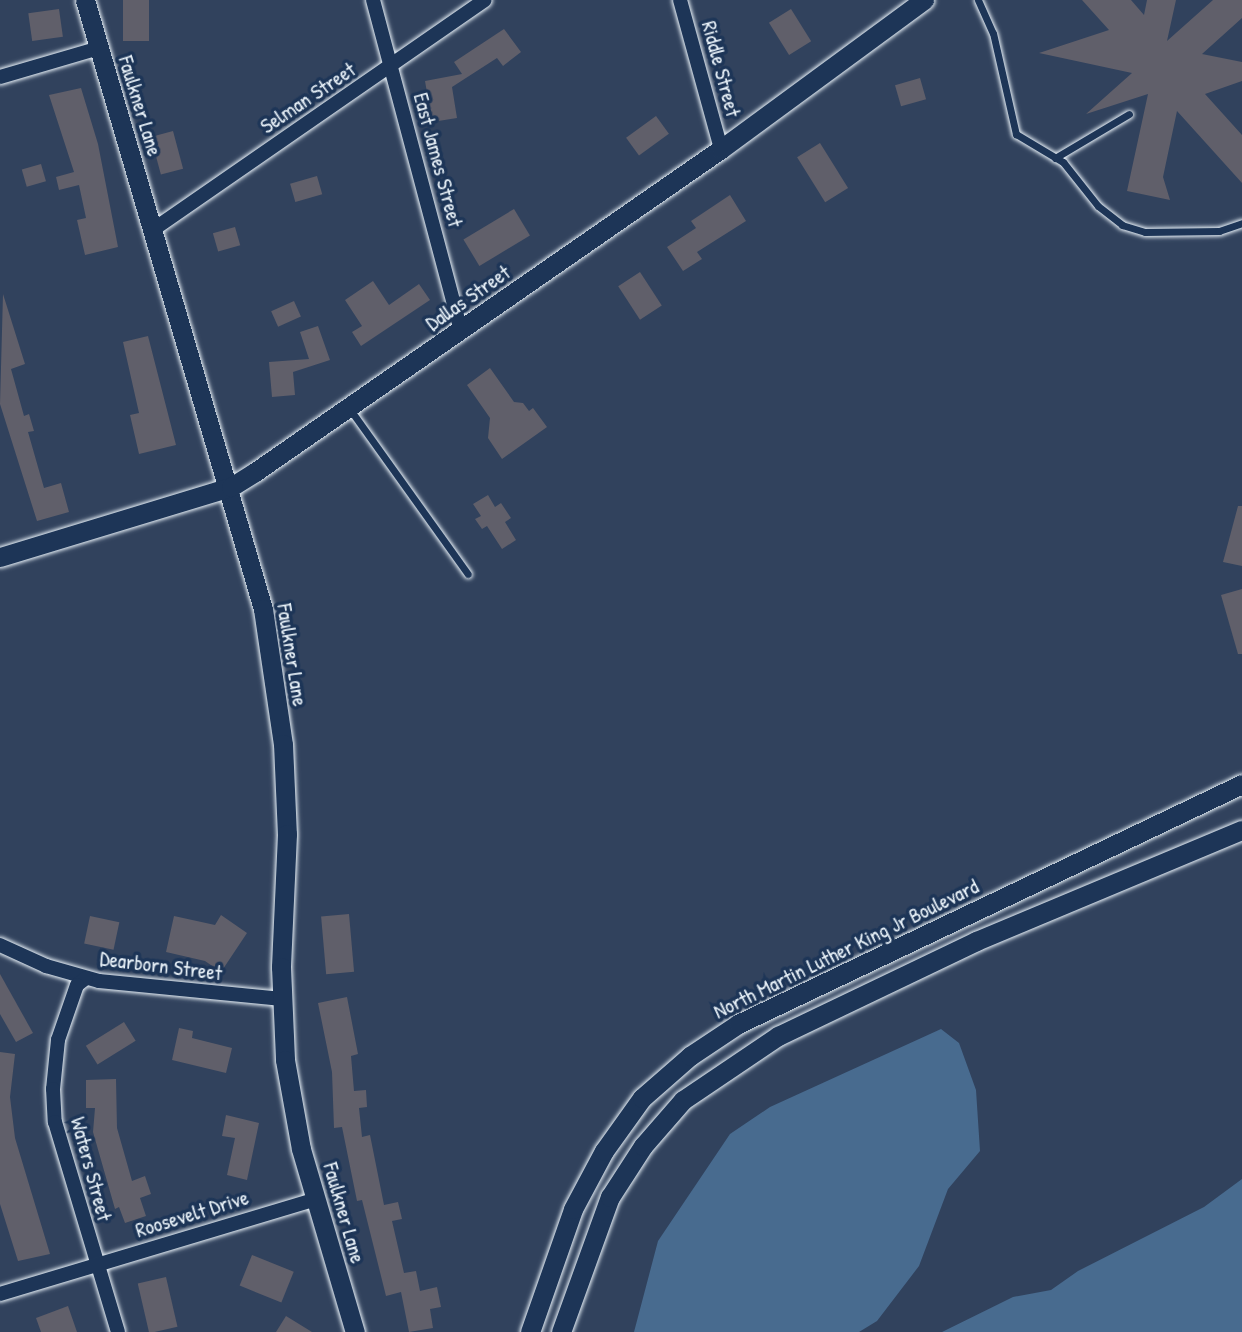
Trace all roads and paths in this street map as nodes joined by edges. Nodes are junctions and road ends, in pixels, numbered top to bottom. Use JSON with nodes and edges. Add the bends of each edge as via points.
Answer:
{"nodes":[{"id":1,"x":85,"y":0,"type":"edge"},
{"id":2,"x":373,"y":0,"type":"edge"},
{"id":3,"x":485,"y":0,"type":"edge"},
{"id":4,"x":681,"y":0,"type":"edge"},
{"id":5,"x":924,"y":0,"type":"edge"},
{"id":6,"x":978,"y":0,"type":"edge"},
{"id":7,"x":99,"y":48,"type":"junction"},
{"id":8,"x":391,"y":66,"type":"junction"},
{"id":9,"x":0,"y":77,"type":"edge"},
{"id":10,"x":1129,"y":114,"type":"dead end"},
{"id":11,"x":721,"y":149,"type":"junction"},
{"id":12,"x":1055,"y":158,"type":"junction"},
{"id":13,"x":1242,"y":223,"type":"edge"},
{"id":14,"x":154,"y":229,"type":"junction"},
{"id":15,"x":461,"y":331,"type":"junction"},
{"id":16,"x":349,"y":408,"type":"junction"},
{"id":17,"x":231,"y":487,"type":"junction"},
{"id":18,"x":1,"y":553,"type":"edge"},
{"id":19,"x":468,"y":574,"type":"dead end"},
{"id":20,"x":1242,"y":784,"type":"edge"},
{"id":21,"x":1242,"y":830,"type":"edge"},
{"id":22,"x":0,"y":945,"type":"edge"},
{"id":23,"x":86,"y":978,"type":"junction"},
{"id":24,"x":282,"y":999,"type":"junction"},
{"id":25,"x":316,"y":1199,"type":"junction"},
{"id":26,"x":97,"y":1265,"type":"junction"},
{"id":27,"x":0,"y":1294,"type":"edge"},
{"id":28,"x":118,"y":1332,"type":"edge"},
{"id":29,"x":355,"y":1332,"type":"edge"},
{"id":30,"x":530,"y":1332,"type":"edge"},
{"id":31,"x":561,"y":1332,"type":"edge"}],
"edges":[{"from":1,"to":7,"type":"street","name":"Faulkner Lane"},
{"from":2,"to":8,"type":"street","name":"East James Street"},
{"from":3,"to":8,"type":"street","name":"Selman Street"},
{"from":4,"to":11,"type":"street","name":"Riddle Street"},
{"from":5,"to":11,"type":"street","name":"Dallas Street"},
{"from":6,"to":12,"type":"lane","via":[[993,33],[1016,134]]},
{"from":7,"to":9,"type":"street"},
{"from":7,"to":14,"type":"street","name":"Faulkner Lane"},
{"from":8,"to":14,"type":"street","name":"Selman Street"},
{"from":8,"to":15,"type":"street","name":"East James Street"},
{"from":10,"to":12,"type":"lane"},
{"from":11,"to":15,"type":"street","name":"Dallas Street"},
{"from":12,"to":13,"type":"lane","via":[[1098,206],[1122,225],[1145,232],[1179,233],[1219,231]]},
{"from":14,"to":17,"type":"street","name":"Faulkner Lane"},
{"from":15,"to":16,"type":"street","name":"Dallas Street"},
{"from":16,"to":17,"type":"street","name":"Dallas Street"},
{"from":16,"to":19,"type":"lane"},
{"from":17,"to":18,"type":"street","name":"Dallas Street"},
{"from":17,"to":24,"type":"street","name":"Faulkner Lane","via":[[263,609],[283,744],[287,834]]},
{"from":20,"to":30,"type":"street","name":"North Martin Luther King Jr Boulevard","via":[[738,1024],[690,1056],[642,1098],[604,1151],[573,1209]]},
{"from":21,"to":31,"type":"street","via":[[976,941],[791,1030],[682,1100],[643,1146],[610,1197]]},
{"from":22,"to":23,"type":"street","name":"Dearborn Street"},
{"from":23,"to":24,"type":"street","name":"Dearborn Street","via":[[132,987]]},
{"from":23,"to":26,"type":"street","name":"Waters Street","via":[[77,985],[63,1020],[53,1089],[62,1154]]},
{"from":24,"to":25,"type":"street","name":"Faulkner Lane","via":[[292,1110]]},
{"from":25,"to":26,"type":"street","name":"Roosevelt Drive"},
{"from":25,"to":29,"type":"street","name":"Faulkner Lane"},
{"from":26,"to":27,"type":"street","name":"Roosevelt Drive"},
{"from":26,"to":28,"type":"street","name":"Waters Street"}]}
